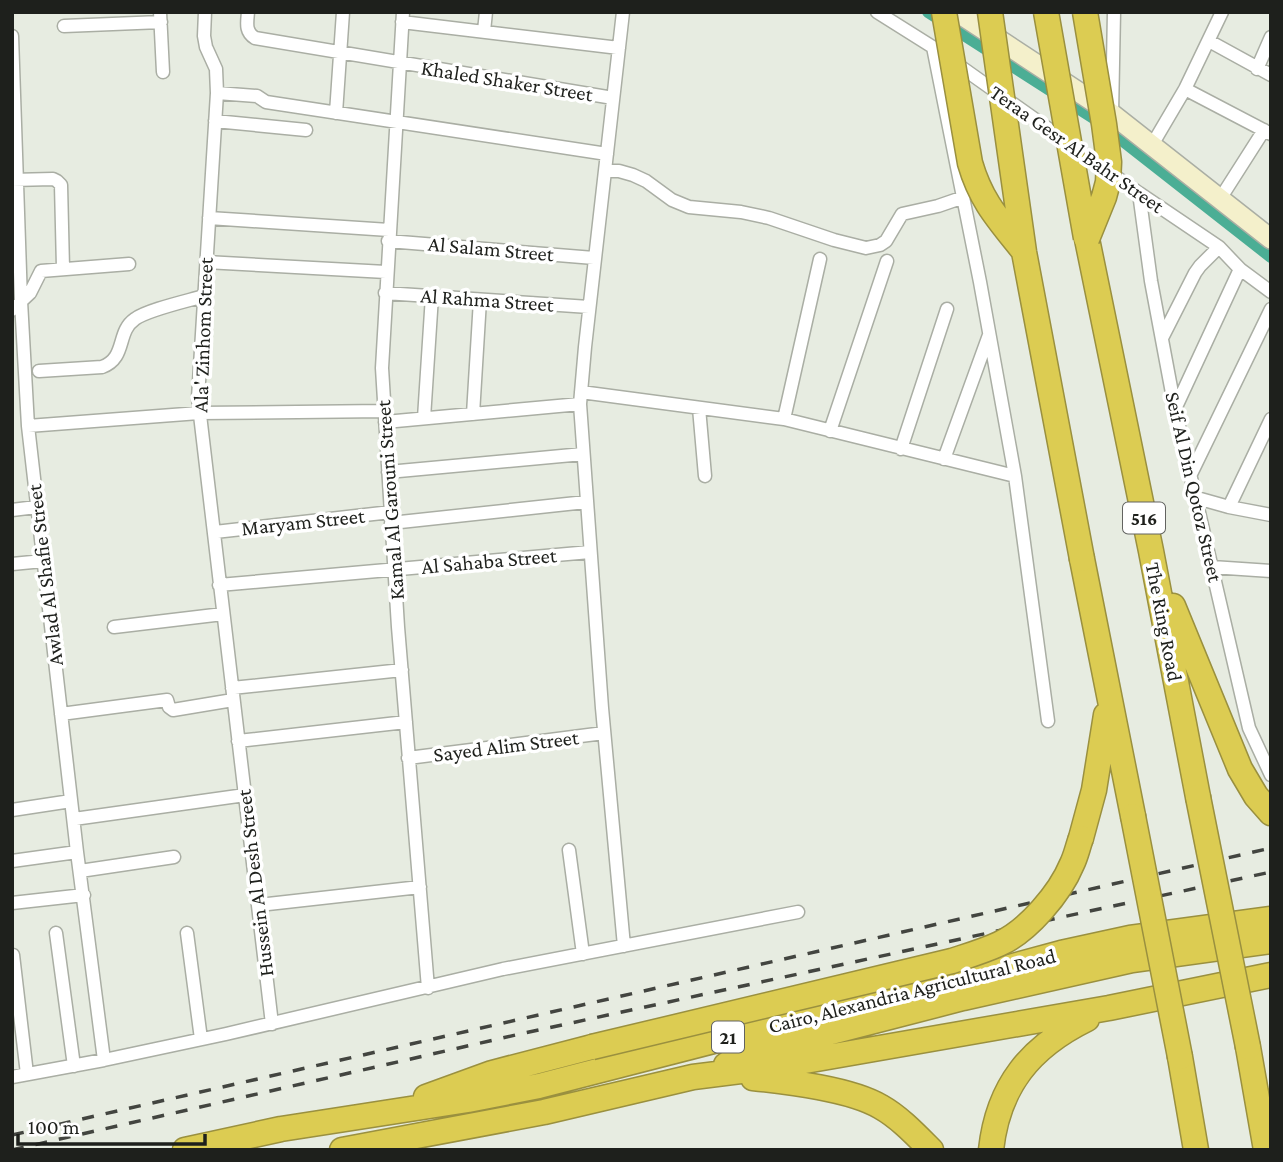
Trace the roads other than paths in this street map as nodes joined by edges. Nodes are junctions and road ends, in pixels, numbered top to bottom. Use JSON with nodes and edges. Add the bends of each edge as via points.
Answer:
{"nodes":[{"id":1,"x":205,"y":12,"type":"edge"},
{"id":2,"x":248,"y":12,"type":"edge"},
{"id":3,"x":343,"y":12,"type":"edge"},
{"id":4,"x":486,"y":12,"type":"edge"},
{"id":5,"x":623,"y":12,"type":"edge"},
{"id":6,"x":877,"y":12,"type":"edge"},
{"id":7,"x":944,"y":12,"type":"edge"},
{"id":8,"x":957,"y":12,"type":"edge"},
{"id":9,"x":990,"y":12,"type":"edge"},
{"id":10,"x":1046,"y":12,"type":"edge"},
{"id":11,"x":1085,"y":12,"type":"edge"},
{"id":12,"x":1114,"y":12,"type":"edge"},
{"id":13,"x":1222,"y":12,"type":"edge"},
{"id":14,"x":161,"y":17,"type":"edge"},
{"id":15,"x":403,"y":17,"type":"edge"},
{"id":16,"x":64,"y":26,"type":"dead end"},
{"id":17,"x":484,"y":32,"type":"junction"},
{"id":18,"x":12,"y":36,"type":"edge"},
{"id":19,"x":1271,"y":37,"type":"edge"},
{"id":20,"x":1209,"y":41,"type":"junction"},
{"id":21,"x":933,"y":47,"type":"junction"},
{"id":22,"x":620,"y":48,"type":"junction"},
{"id":23,"x":340,"y":52,"type":"junction"},
{"id":24,"x":400,"y":63,"type":"junction"},
{"id":25,"x":1257,"y":69,"type":"junction"},
{"id":26,"x":163,"y":72,"type":"dead end"},
{"id":27,"x":1271,"y":75,"type":"edge"},
{"id":28,"x":1185,"y":89,"type":"junction"},
{"id":29,"x":216,"y":93,"type":"junction"},
{"id":30,"x":613,"y":98,"type":"junction"},
{"id":31,"x":335,"y":113,"type":"junction"},
{"id":32,"x":1112,"y":114,"type":"junction"},
{"id":33,"x":215,"y":121,"type":"junction"},
{"id":34,"x":397,"y":122,"type":"junction"},
{"id":35,"x":306,"y":130,"type":"dead end"},
{"id":36,"x":1267,"y":132,"type":"edge"},
{"id":37,"x":1152,"y":145,"type":"junction"},
{"id":38,"x":607,"y":154,"type":"junction"},
{"id":39,"x":605,"y":171,"type":"junction"},
{"id":40,"x":15,"y":180,"type":"edge"},
{"id":41,"x":1139,"y":193,"type":"junction"},
{"id":42,"x":964,"y":197,"type":"junction"},
{"id":43,"x":1220,"y":199,"type":"junction"},
{"id":44,"x":209,"y":218,"type":"junction"},
{"id":45,"x":389,"y":235,"type":"junction"},
{"id":46,"x":1087,"y":239,"type":"junction"},
{"id":47,"x":1271,"y":239,"type":"edge"},
{"id":48,"x":1219,"y":247,"type":"junction"},
{"id":49,"x":1024,"y":252,"type":"junction"},
{"id":50,"x":594,"y":258,"type":"junction"},
{"id":51,"x":820,"y":259,"type":"dead end"},
{"id":52,"x":887,"y":261,"type":"dead end"},
{"id":53,"x":206,"y":262,"type":"junction"},
{"id":54,"x":129,"y":264,"type":"dead end"},
{"id":55,"x":63,"y":268,"type":"junction"},
{"id":56,"x":1240,"y":269,"type":"junction"},
{"id":57,"x":386,"y":272,"type":"junction"},
{"id":58,"x":1271,"y":292,"type":"edge"},
{"id":59,"x":385,"y":293,"type":"junction"},
{"id":60,"x":204,"y":296,"type":"junction"},
{"id":61,"x":432,"y":296,"type":"junction"},
{"id":62,"x":480,"y":300,"type":"junction"},
{"id":63,"x":17,"y":305,"type":"edge"},
{"id":64,"x":589,"y":307,"type":"junction"},
{"id":65,"x":947,"y":309,"type":"dead end"},
{"id":66,"x":1271,"y":309,"type":"edge"},
{"id":67,"x":989,"y":334,"type":"junction"},
{"id":68,"x":1162,"y":338,"type":"junction"},
{"id":69,"x":39,"y":372,"type":"dead end"},
{"id":70,"x":581,"y":398,"type":"junction"},
{"id":71,"x":699,"y":408,"type":"junction"},
{"id":72,"x":1175,"y":409,"type":"junction"},
{"id":73,"x":199,"y":413,"type":"junction"},
{"id":74,"x":473,"y":414,"type":"junction"},
{"id":75,"x":385,"y":416,"type":"junction"},
{"id":76,"x":424,"y":418,"type":"junction"},
{"id":77,"x":784,"y":419,"type":"junction"},
{"id":78,"x":1271,"y":419,"type":"edge"},
{"id":79,"x":27,"y":426,"type":"junction"},
{"id":80,"x":830,"y":431,"type":"junction"},
{"id":81,"x":901,"y":449,"type":"junction"},
{"id":82,"x":583,"y":454,"type":"junction"},
{"id":83,"x":944,"y":459,"type":"junction"},
{"id":84,"x":388,"y":472,"type":"junction"},
{"id":85,"x":1191,"y":474,"type":"junction"},
{"id":86,"x":705,"y":476,"type":"dead end"},
{"id":87,"x":1015,"y":476,"type":"junction"},
{"id":88,"x":1197,"y":498,"type":"junction"},
{"id":89,"x":586,"y":502,"type":"junction"},
{"id":90,"x":36,"y":507,"type":"junction"},
{"id":91,"x":1229,"y":507,"type":"junction"},
{"id":92,"x":12,"y":510,"type":"edge"},
{"id":93,"x":1271,"y":515,"type":"edge"},
{"id":94,"x":391,"y":517,"type":"junction"},
{"id":95,"x":215,"y":532,"type":"junction"},
{"id":96,"x":1151,"y":551,"type":"junction"},
{"id":97,"x":590,"y":552,"type":"junction"},
{"id":98,"x":43,"y":561,"type":"junction"},
{"id":99,"x":12,"y":564,"type":"edge"},
{"id":100,"x":1212,"y":566,"type":"junction"},
{"id":101,"x":395,"y":569,"type":"junction"},
{"id":102,"x":1271,"y":571,"type":"edge"},
{"id":103,"x":219,"y":585,"type":"junction"},
{"id":104,"x":223,"y":614,"type":"junction"},
{"id":105,"x":114,"y":627,"type":"dead end"},
{"id":106,"x":402,"y":670,"type":"junction"},
{"id":107,"x":233,"y":694,"type":"junction"},
{"id":108,"x":1108,"y":694,"type":"junction"},
{"id":109,"x":61,"y":714,"type":"junction"},
{"id":110,"x":1048,"y":721,"type":"dead end"},
{"id":111,"x":406,"y":722,"type":"junction"},
{"id":112,"x":604,"y":733,"type":"junction"},
{"id":113,"x":238,"y":741,"type":"junction"},
{"id":114,"x":408,"y":758,"type":"junction"},
{"id":115,"x":1271,"y":775,"type":"edge"},
{"id":116,"x":245,"y":795,"type":"junction"},
{"id":117,"x":71,"y":801,"type":"junction"},
{"id":118,"x":12,"y":810,"type":"edge"},
{"id":119,"x":1271,"y":813,"type":"edge"},
{"id":120,"x":74,"y":819,"type":"junction"},
{"id":121,"x":569,"y":850,"type":"dead end"},
{"id":122,"x":77,"y":852,"type":"junction"},
{"id":123,"x":174,"y":857,"type":"dead end"},
{"id":124,"x":12,"y":861,"type":"edge"},
{"id":125,"x":80,"y":871,"type":"junction"},
{"id":126,"x":420,"y":887,"type":"junction"},
{"id":127,"x":84,"y":895,"type":"junction"},
{"id":128,"x":12,"y":903,"type":"edge"},
{"id":129,"x":259,"y":905,"type":"junction"},
{"id":130,"x":798,"y":912,"type":"dead end"},
{"id":131,"x":1271,"y":919,"type":"edge"},
{"id":132,"x":56,"y":933,"type":"dead end"},
{"id":133,"x":187,"y":933,"type":"dead end"},
{"id":134,"x":1271,"y":941,"type":"edge"},
{"id":135,"x":624,"y":946,"type":"junction"},
{"id":136,"x":583,"y":954,"type":"junction"},
{"id":137,"x":13,"y":955,"type":"edge"},
{"id":138,"x":1266,"y":977,"type":"edge"},
{"id":139,"x":428,"y":988,"type":"junction"},
{"id":140,"x":1110,"y":1008,"type":"junction"},
{"id":141,"x":272,"y":1024,"type":"junction"},
{"id":142,"x":201,"y":1039,"type":"junction"},
{"id":143,"x":104,"y":1060,"type":"junction"},
{"id":144,"x":74,"y":1066,"type":"junction"},
{"id":145,"x":27,"y":1074,"type":"junction"},
{"id":146,"x":704,"y":1076,"type":"junction"},
{"id":147,"x":12,"y":1077,"type":"edge"},
{"id":148,"x":389,"y":1113,"type":"junction"},
{"id":149,"x":1266,"y":1146,"type":"edge"},
{"id":150,"x":185,"y":1150,"type":"edge"},
{"id":151,"x":342,"y":1150,"type":"edge"},
{"id":152,"x":931,"y":1150,"type":"edge"},
{"id":153,"x":990,"y":1150,"type":"edge"},
{"id":154,"x":1196,"y":1150,"type":"edge"}],
"edges":[{"from":1,"to":29,"type":"street","name":"Ala' Zinhom Street","via":[[204,36],[216,69]]},
{"from":2,"to":23,"type":"street","name":"Khaled Shaker Street","via":[[247,30],[255,38]]},
{"from":3,"to":23,"type":"street"},
{"from":4,"to":17,"type":"street"},
{"from":5,"to":22,"type":"street"},
{"from":6,"to":21,"type":"street","name":"Teraa Gesr Al Bahr Street"},
{"from":7,"to":49,"type":"highway","bridge":true,"via":[[975,181],[991,211]]},
{"from":8,"to":32,"type":"street","name":"Teraa Gesr Al Bahr Street"},
{"from":9,"to":49,"type":"highway","bridge":true},
{"from":10,"to":46,"type":"highway","name":"The Ring Road","number":"516","bridge":true},
{"from":11,"to":46,"type":"highway","bridge":true,"via":[[1109,162],[1104,197]]},
{"from":12,"to":32,"type":"street"},
{"from":13,"to":20,"type":"street"},
{"from":14,"to":16,"type":"street"},
{"from":14,"to":26,"type":"street"},
{"from":15,"to":17,"type":"street"},
{"from":15,"to":24,"type":"street","name":"Kamal Al Garouni Street"},
{"from":17,"to":22,"type":"street"},
{"from":18,"to":40,"type":"street","name":"Awlad Al Shafie Street"},
{"from":19,"to":25,"type":"street"},
{"from":20,"to":25,"type":"street"},
{"from":20,"to":28,"type":"street"},
{"from":21,"to":41,"type":"street","name":"Teraa Gesr Al Bahr Street"},
{"from":21,"to":42,"type":"street"},
{"from":22,"to":30,"type":"street"},
{"from":23,"to":24,"type":"street","name":"Khaled Shaker Street"},
{"from":23,"to":31,"type":"street"},
{"from":24,"to":30,"type":"street","name":"Khaled Shaker Street"},
{"from":24,"to":34,"type":"street","name":"Kamal Al Garouni Street"},
{"from":25,"to":27,"type":"street"},
{"from":28,"to":36,"type":"street"},
{"from":28,"to":37,"type":"street"},
{"from":29,"to":31,"type":"street","via":[[257,96],[266,102]]},
{"from":29,"to":33,"type":"street","name":"Ala' Zinhom Street"},
{"from":30,"to":38,"type":"street"},
{"from":31,"to":34,"type":"street"},
{"from":32,"to":37,"type":"street","name":"Teraa Gesr Al Bahr Street"},
{"from":33,"to":35,"type":"street"},
{"from":33,"to":44,"type":"street","name":"Ala' Zinhom Street"},
{"from":34,"to":38,"type":"street"},
{"from":34,"to":45,"type":"street","name":"Kamal Al Garouni Street"},
{"from":36,"to":43,"type":"street"},
{"from":37,"to":43,"type":"street","name":"Teraa Gesr Al Bahr Street"},
{"from":38,"to":39,"type":"street"},
{"from":39,"to":42,"type":"street","via":[[633,175],[689,207],[769,218],[859,247],[886,241],[899,217],[907,212]]},
{"from":39,"to":50,"type":"street"},
{"from":40,"to":55,"type":"street","via":[[53,179],[61,185]]},
{"from":40,"to":63,"type":"street","name":"Awlad Al Shafie Street"},
{"from":41,"to":48,"type":"street","name":"Teraa Gesr Al Bahr Street"},
{"from":41,"to":68,"type":"street","name":"Seif Al Din Qotoz Street"},
{"from":42,"to":67,"type":"street"},
{"from":43,"to":47,"type":"street","name":"Teraa Gesr Al Bahr Street"},
{"from":44,"to":45,"type":"street","name":"Al Salam Street"},
{"from":44,"to":53,"type":"street","name":"Ala' Zinhom Street"},
{"from":45,"to":50,"type":"street","name":"Al Salam Street"},
{"from":45,"to":57,"type":"street","name":"Kamal Al Garouni Street"},
{"from":46,"to":96,"type":"highway","name":"The Ring Road","number":"516"},
{"from":48,"to":56,"type":"street","name":"Teraa Gesr Al Bahr Street"},
{"from":48,"to":68,"type":"street","via":[[1195,273]]},
{"from":49,"to":108,"type":"highway","bridge":true},
{"from":50,"to":64,"type":"street"},
{"from":51,"to":77,"type":"street"},
{"from":52,"to":80,"type":"street"},
{"from":53,"to":57,"type":"street"},
{"from":53,"to":60,"type":"street","name":"Ala' Zinhom Street"},
{"from":54,"to":55,"type":"street"},
{"from":55,"to":63,"type":"street","via":[[41,271],[34,289]]},
{"from":56,"to":58,"type":"street","name":"Teraa Gesr Al Bahr Street"},
{"from":56,"to":72,"type":"street"},
{"from":57,"to":59,"type":"street","name":"Kamal Al Garouni Street"},
{"from":59,"to":61,"type":"street","name":"Al Rahma Street"},
{"from":59,"to":75,"type":"street","name":"Kamal Al Garouni Street"},
{"from":60,"to":69,"type":"street","via":[[136,317],[109,365]]},
{"from":60,"to":73,"type":"street","name":"Ala' Zinhom Street"},
{"from":61,"to":62,"type":"street","name":"Al Rahma Street"},
{"from":61,"to":76,"type":"street"},
{"from":62,"to":64,"type":"street","name":"Al Rahma Street"},
{"from":62,"to":74,"type":"street"},
{"from":63,"to":79,"type":"street","name":"Awlad Al Shafie Street"},
{"from":64,"to":70,"type":"street"},
{"from":65,"to":81,"type":"street"},
{"from":66,"to":85,"type":"street"},
{"from":67,"to":83,"type":"street"},
{"from":67,"to":87,"type":"street"},
{"from":68,"to":72,"type":"street","name":"Seif Al Din Qotoz Street"},
{"from":70,"to":71,"type":"street"},
{"from":70,"to":74,"type":"street"},
{"from":70,"to":82,"type":"street"},
{"from":71,"to":77,"type":"street"},
{"from":71,"to":86,"type":"street"},
{"from":72,"to":85,"type":"street","name":"Seif Al Din Qotoz Street"},
{"from":73,"to":75,"type":"street"},
{"from":73,"to":79,"type":"street"},
{"from":73,"to":95,"type":"street","name":"Ala' Zinhom Street"},
{"from":74,"to":76,"type":"street"},
{"from":75,"to":76,"type":"street"},
{"from":75,"to":84,"type":"street","name":"Kamal Al Garouni Street"},
{"from":77,"to":80,"type":"street"},
{"from":78,"to":91,"type":"street"},
{"from":79,"to":90,"type":"street","name":"Awlad Al Shafie Street"},
{"from":80,"to":81,"type":"street"},
{"from":81,"to":83,"type":"street"},
{"from":82,"to":84,"type":"street"},
{"from":82,"to":89,"type":"street"},
{"from":83,"to":87,"type":"street"},
{"from":84,"to":94,"type":"street","name":"Kamal Al Garouni Street"},
{"from":85,"to":88,"type":"street","name":"Seif Al Din Qotoz Street"},
{"from":87,"to":110,"type":"street"},
{"from":88,"to":91,"type":"street"},
{"from":88,"to":100,"type":"street","name":"Seif Al Din Qotoz Street"},
{"from":89,"to":94,"type":"street","name":"Maryam Street"},
{"from":89,"to":97,"type":"street"},
{"from":90,"to":92,"type":"street"},
{"from":90,"to":98,"type":"street","name":"Awlad Al Shafie Street"},
{"from":91,"to":93,"type":"street"},
{"from":94,"to":95,"type":"street","name":"Maryam Street"},
{"from":94,"to":101,"type":"street","name":"Kamal Al Garouni Street"},
{"from":95,"to":103,"type":"street","name":"Ala' Zinhom Street"},
{"from":96,"to":119,"type":"highway","via":[[1240,769]]},
{"from":96,"to":149,"type":"highway","name":"The Ring Road","number":"516","bridge":true},
{"from":97,"to":101,"type":"street","name":"Al Sahaba Street"},
{"from":97,"to":112,"type":"street"},
{"from":98,"to":99,"type":"street"},
{"from":98,"to":109,"type":"street","name":"Awlad Al Shafie Street"},
{"from":100,"to":102,"type":"street"},
{"from":100,"to":115,"type":"street","name":"Seif Al Din Qotoz Street","via":[[1249,728]]},
{"from":101,"to":103,"type":"street","name":"Al Sahaba Street"},
{"from":101,"to":106,"type":"street","name":"Kamal Al Garouni Street"},
{"from":103,"to":104,"type":"street","name":"Ala' Zinhom Street"},
{"from":104,"to":105,"type":"street"},
{"from":104,"to":107,"type":"street","name":"Ala' Zinhom Street"},
{"from":106,"to":107,"type":"street"},
{"from":106,"to":111,"type":"street","name":"Kamal Al Garouni Street"},
{"from":107,"to":109,"type":"street","via":[[173,710],[165,700]]},
{"from":107,"to":113,"type":"street","name":"Ala' Zinhom Street"},
{"from":108,"to":148,"type":"highway","bridge":true,"via":[[1094,790],[1072,865],[1037,915],[1001,944],[952,961],[482,1076]]},
{"from":108,"to":154,"type":"highway","bridge":true},
{"from":109,"to":117,"type":"street","name":"Awlad Al Shafie Street"},
{"from":111,"to":113,"type":"street"},
{"from":111,"to":114,"type":"street","name":"Kamal Al Garouni Street"},
{"from":112,"to":114,"type":"street","name":"Sayed Alim Street"},
{"from":112,"to":135,"type":"street"},
{"from":113,"to":116,"type":"street","name":"Hussein Al Desh Street"},
{"from":114,"to":126,"type":"street","name":"Kamal Al Garouni Street"},
{"from":116,"to":120,"type":"street"},
{"from":116,"to":129,"type":"street","name":"Hussein Al Desh Street"},
{"from":117,"to":118,"type":"street"},
{"from":117,"to":120,"type":"street","name":"Awlad Al Shafie Street"},
{"from":120,"to":122,"type":"street","name":"Awlad Al Shafie Street"},
{"from":121,"to":136,"type":"street"},
{"from":122,"to":124,"type":"street"},
{"from":122,"to":125,"type":"street","name":"Awlad Al Shafie Street"},
{"from":123,"to":125,"type":"street"},
{"from":125,"to":127,"type":"street","name":"Awlad Al Shafie Street"},
{"from":126,"to":129,"type":"street"},
{"from":126,"to":139,"type":"street","name":"Kamal Al Garouni Street"},
{"from":127,"to":128,"type":"street"},
{"from":127,"to":143,"type":"street","name":"Awlad Al Shafie Street"},
{"from":129,"to":141,"type":"street","name":"Hussein Al Desh Street"},
{"from":130,"to":135,"type":"street"},
{"from":131,"to":148,"type":"highway","name":"Cairo, Alexandria Agricultural Road","number":"21","via":[[1130,938],[539,1086]]},
{"from":132,"to":144,"type":"street"},
{"from":133,"to":142,"type":"street"},
{"from":134,"to":146,"type":"highway","via":[[1132,960],[963,998],[758,1051]]},
{"from":135,"to":136,"type":"street"},
{"from":136,"to":139,"type":"street"},
{"from":137,"to":145,"type":"street"},
{"from":138,"to":140,"type":"highway","name":"Cairo, Alexandria Agricultural Road","number":"21"},
{"from":139,"to":141,"type":"street"},
{"from":140,"to":146,"type":"highway","name":"Cairo, Alexandria Agricultural Road","number":"21"},
{"from":140,"to":153,"type":"highway","via":[[1064,1030],[1026,1063],[1000,1107]]},
{"from":141,"to":142,"type":"street"},
{"from":142,"to":143,"type":"street"},
{"from":143,"to":144,"type":"street"},
{"from":144,"to":145,"type":"street"},
{"from":145,"to":147,"type":"street"},
{"from":146,"to":151,"type":"highway","name":"Cairo, Alexandria Agricultural Road","number":"21"},
{"from":146,"to":152,"type":"highway","via":[[787,1082],[863,1098],[882,1107]]},
{"from":148,"to":150,"type":"highway","name":"Cairo, Alexandria Agricultural Road","number":"21","via":[[281,1129]]}]}
